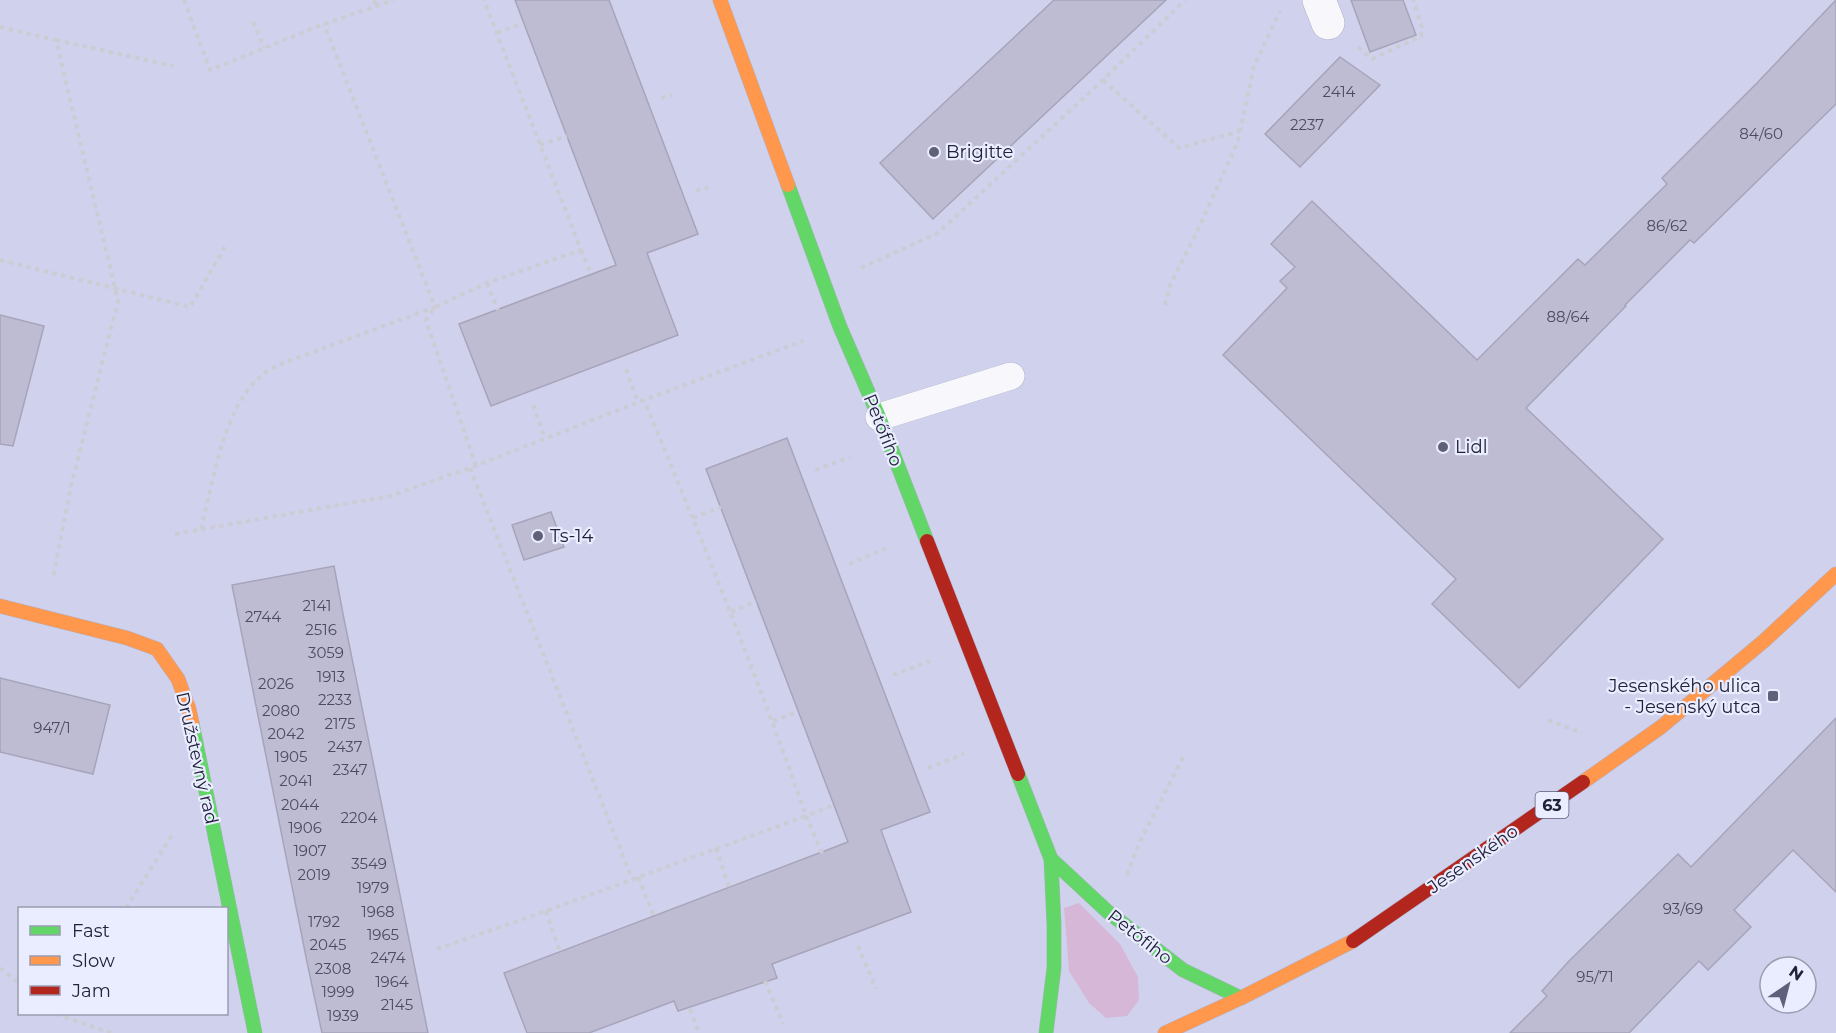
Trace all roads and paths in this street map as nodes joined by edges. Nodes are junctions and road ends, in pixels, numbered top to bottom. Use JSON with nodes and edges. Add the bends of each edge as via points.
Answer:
{"nodes":[{"id":1,"x":184,"y":0,"type":"edge"},
{"id":2,"x":374,"y":0,"type":"edge"},
{"id":3,"x":394,"y":0,"type":"edge"},
{"id":4,"x":484,"y":0,"type":"edge"},
{"id":5,"x":720,"y":0,"type":"edge"},
{"id":6,"x":1185,"y":0,"type":"edge"},
{"id":7,"x":1413,"y":0,"type":"edge"},
{"id":8,"x":377,"y":6,"type":"junction"},
{"id":9,"x":1281,"y":9,"type":"dead end"},
{"id":10,"x":1324,"y":11,"type":"edge"},
{"id":11,"x":254,"y":22,"type":"dead end"},
{"id":12,"x":523,"y":22,"type":"dead end"},
{"id":13,"x":324,"y":24,"type":"junction"},
{"id":14,"x":0,"y":27,"type":"edge"},
{"id":15,"x":497,"y":33,"type":"junction"},
{"id":16,"x":56,"y":40,"type":"junction"},
{"id":17,"x":264,"y":48,"type":"junction"},
{"id":18,"x":173,"y":66,"type":"dead end"},
{"id":19,"x":1103,"y":80,"type":"junction"},
{"id":20,"x":672,"y":95,"type":"dead end"},
{"id":21,"x":661,"y":98,"type":"dead end"},
{"id":22,"x":1240,"y":131,"type":"junction"},
{"id":23,"x":567,"y":136,"type":"dead end"},
{"id":24,"x":540,"y":145,"type":"junction"},
{"id":25,"x":708,"y":187,"type":"dead end"},
{"id":26,"x":696,"y":191,"type":"dead end"},
{"id":27,"x":225,"y":247,"type":"dead end"},
{"id":28,"x":581,"y":250,"type":"junction"},
{"id":29,"x":0,"y":260,"type":"edge"},
{"id":30,"x":861,"y":268,"type":"dead end"},
{"id":31,"x":591,"y":274,"type":"dead end"},
{"id":32,"x":487,"y":283,"type":"junction"},
{"id":33,"x":114,"y":288,"type":"junction"},
{"id":34,"x":1165,"y":305,"type":"dead end"},
{"id":35,"x":435,"y":307,"type":"junction"},
{"id":36,"x":498,"y":310,"type":"dead end"},
{"id":37,"x":775,"y":352,"type":"dead end"},
{"id":38,"x":626,"y":369,"type":"dead end"},
{"id":39,"x":1011,"y":376,"type":"dead end"},
{"id":40,"x":644,"y":400,"type":"junction"},
{"id":41,"x":638,"y":403,"type":"junction"},
{"id":42,"x":533,"y":405,"type":"dead end"},
{"id":43,"x":879,"y":417,"type":"junction"},
{"id":44,"x":545,"y":439,"type":"junction"},
{"id":45,"x":853,"y":456,"type":"dead end"},
{"id":46,"x":476,"y":466,"type":"junction"},
{"id":47,"x":470,"y":468,"type":"junction"},
{"id":48,"x":815,"y":470,"type":"dead end"},
{"id":49,"x":721,"y":507,"type":"dead end"},
{"id":50,"x":693,"y":518,"type":"junction"},
{"id":51,"x":201,"y":529,"type":"junction"},
{"id":52,"x":62,"y":533,"type":"dead end"},
{"id":53,"x":175,"y":534,"type":"dead end"},
{"id":54,"x":888,"y":548,"type":"dead end"},
{"id":55,"x":849,"y":564,"type":"dead end"},
{"id":56,"x":1836,"y":574,"type":"edge"},
{"id":57,"x":756,"y":601,"type":"dead end"},
{"id":58,"x":0,"y":606,"type":"edge"},
{"id":59,"x":731,"y":612,"type":"junction"},
{"id":60,"x":930,"y":661,"type":"dead end"},
{"id":61,"x":893,"y":675,"type":"dead end"},
{"id":62,"x":798,"y":712,"type":"dead end"},
{"id":63,"x":1548,"y":720,"type":"dead end"},
{"id":64,"x":773,"y":722,"type":"junction"},
{"id":65,"x":1584,"y":734,"type":"dead end"},
{"id":66,"x":964,"y":754,"type":"dead end"},
{"id":67,"x":1184,"y":757,"type":"dead end"},
{"id":68,"x":928,"y":768,"type":"dead end"},
{"id":69,"x":834,"y":805,"type":"dead end"},
{"id":70,"x":806,"y":816,"type":"junction"},
{"id":71,"x":174,"y":833,"type":"dead end"},
{"id":72,"x":716,"y":848,"type":"junction"},
{"id":73,"x":822,"y":853,"type":"dead end"},
{"id":74,"x":1051,"y":859,"type":"junction"},
{"id":75,"x":1127,"y":875,"type":"dead end"},
{"id":76,"x":638,"y":877,"type":"junction"},
{"id":77,"x":632,"y":879,"type":"junction"},
{"id":78,"x":729,"y":888,"type":"dead end"},
{"id":79,"x":127,"y":907,"type":"edge"},
{"id":80,"x":546,"y":911,"type":"junction"},
{"id":81,"x":654,"y":916,"type":"dead end"},
{"id":82,"x":858,"y":946,"type":"dead end"},
{"id":83,"x":437,"y":949,"type":"dead end"},
{"id":84,"x":560,"y":952,"type":"dead end"},
{"id":85,"x":0,"y":968,"type":"edge"},
{"id":86,"x":765,"y":981,"type":"dead end"},
{"id":87,"x":18,"y":982,"type":"edge"},
{"id":88,"x":876,"y":989,"type":"dead end"},
{"id":89,"x":1241,"y":998,"type":"junction"},
{"id":90,"x":690,"y":1009,"type":"dead end"},
{"id":91,"x":62,"y":1015,"type":"edge"},
{"id":92,"x":783,"y":1024,"type":"dead end"},
{"id":93,"x":111,"y":1033,"type":"edge"},
{"id":94,"x":255,"y":1033,"type":"edge"},
{"id":95,"x":699,"y":1033,"type":"edge"},
{"id":96,"x":1046,"y":1033,"type":"edge"},
{"id":97,"x":1165,"y":1033,"type":"edge"}],
"edges":[{"from":1,"to":17,"type":"path","via":[[210,70]]},
{"from":2,"to":8,"type":"path"},
{"from":3,"to":8,"type":"path"},
{"from":4,"to":15,"type":"path"},
{"from":5,"to":43,"type":"street","name":"Petőfiho","via":[[840,327]]},
{"from":6,"to":19,"type":"path"},
{"from":7,"to":10,"type":"path","via":[[1421,36],[1372,59]]},
{"from":8,"to":13,"type":"path"},
{"from":9,"to":22,"type":"path","via":[[1254,66]]},
{"from":11,"to":17,"type":"path"},
{"from":12,"to":15,"type":"path"},
{"from":13,"to":17,"type":"path"},
{"from":13,"to":35,"type":"path"},
{"from":14,"to":16,"type":"path"},
{"from":15,"to":24,"type":"path"},
{"from":16,"to":18,"type":"path"},
{"from":16,"to":33,"type":"path"},
{"from":19,"to":22,"type":"path","via":[[1179,148]]},
{"from":19,"to":30,"type":"path","via":[[938,233]]},
{"from":20,"to":21,"type":"path"},
{"from":22,"to":34,"type":"path","via":[[1170,285]]},
{"from":23,"to":24,"type":"path"},
{"from":24,"to":28,"type":"path"},
{"from":25,"to":26,"type":"path"},
{"from":27,"to":33,"type":"path","via":[[190,307]]},
{"from":28,"to":31,"type":"path"},
{"from":28,"to":32,"type":"path"},
{"from":29,"to":33,"type":"path"},
{"from":32,"to":35,"type":"path"},
{"from":32,"to":36,"type":"path"},
{"from":33,"to":52,"type":"path","via":[[118,301]]},
{"from":35,"to":46,"type":"path","via":[[426,320]]},
{"from":35,"to":51,"type":"path","via":[[278,365],[262,375],[236,409],[227,429]]},
{"from":37,"to":40,"type":"path"},
{"from":38,"to":41,"type":"path"},
{"from":39,"to":43,"type":"lane"},
{"from":40,"to":41,"type":"path"},
{"from":40,"to":50,"type":"path"},
{"from":41,"to":44,"type":"path"},
{"from":42,"to":44,"type":"path"},
{"from":43,"to":74,"type":"street","name":"Petőfiho"},
{"from":44,"to":46,"type":"path"},
{"from":45,"to":48,"type":"path"},
{"from":46,"to":47,"type":"path"},
{"from":47,"to":51,"type":"path","via":[[390,496]]},
{"from":47,"to":77,"type":"path"},
{"from":49,"to":50,"type":"path"},
{"from":50,"to":59,"type":"path"},
{"from":51,"to":53,"type":"path"},
{"from":54,"to":55,"type":"path"},
{"from":56,"to":89,"type":"street","name":"Jesenského","number":"63","via":[[1661,727],[1568,794],[1357,939]]},
{"from":57,"to":59,"type":"path"},
{"from":58,"to":94,"type":"street","name":"Družstevný rad","via":[[157,649],[178,679],[189,709]]},
{"from":59,"to":64,"type":"path"},
{"from":60,"to":61,"type":"path"},
{"from":62,"to":64,"type":"path"},
{"from":63,"to":65,"type":"path"},
{"from":64,"to":70,"type":"path"},
{"from":66,"to":68,"type":"path"},
{"from":67,"to":75,"type":"path","via":[[1139,843]]},
{"from":69,"to":70,"type":"path"},
{"from":70,"to":72,"type":"path"},
{"from":70,"to":73,"type":"path"},
{"from":71,"to":79,"type":"path"},
{"from":72,"to":76,"type":"path"},
{"from":72,"to":78,"type":"path"},
{"from":74,"to":89,"type":"street","name":"Petőfiho","via":[[1107,912],[1183,970]]},
{"from":74,"to":96,"type":"street","name":"Petőfiho","via":[[1055,938]]},
{"from":76,"to":77,"type":"path"},
{"from":76,"to":81,"type":"path"},
{"from":77,"to":80,"type":"path"},
{"from":80,"to":83,"type":"path"},
{"from":80,"to":84,"type":"path"},
{"from":82,"to":88,"type":"path"},
{"from":85,"to":87,"type":"path"},
{"from":86,"to":92,"type":"path"},
{"from":89,"to":97,"type":"street","name":"Jesenského","number":"63"},
{"from":90,"to":95,"type":"path"},
{"from":91,"to":93,"type":"path"}]}
